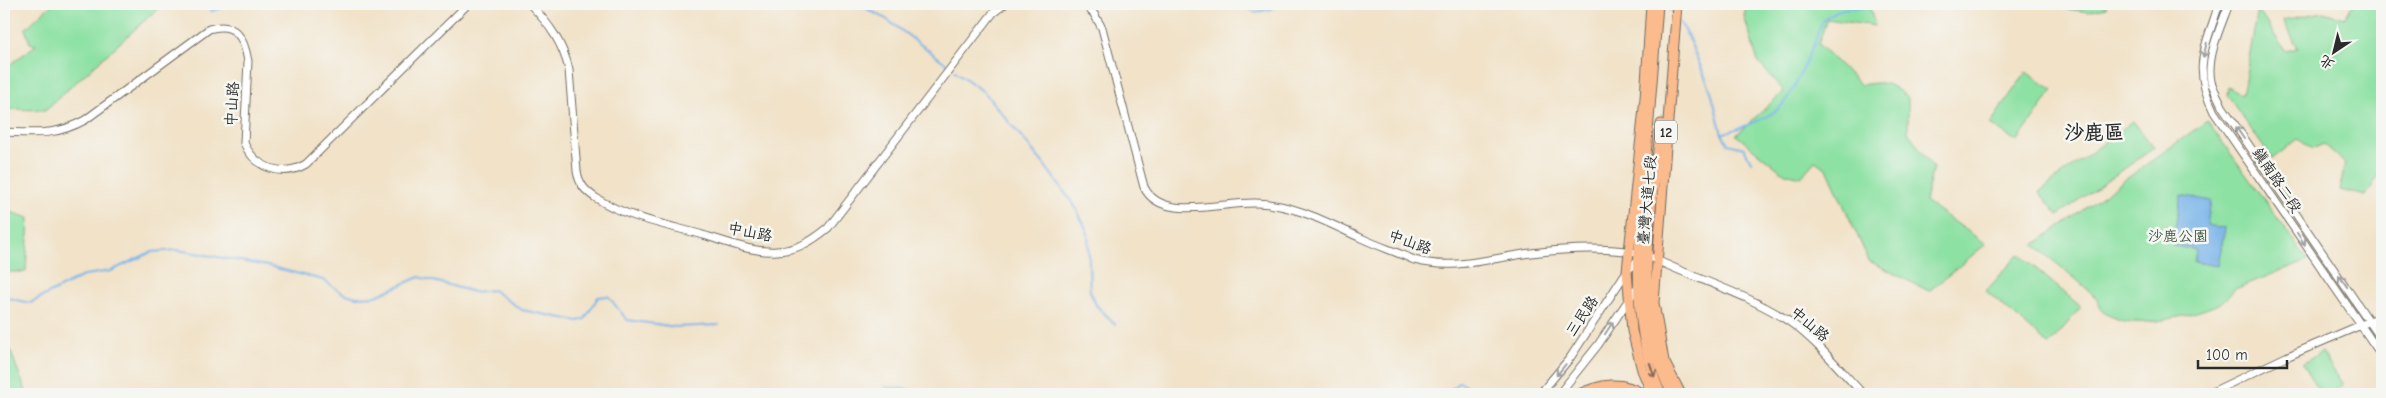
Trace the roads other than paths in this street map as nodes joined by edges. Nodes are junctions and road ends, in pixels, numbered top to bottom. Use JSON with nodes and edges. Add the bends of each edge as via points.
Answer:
{"nodes":[{"id":1,"x":468,"y":4,"type":"edge"},
{"id":2,"x":530,"y":4,"type":"edge"},
{"id":3,"x":1005,"y":4,"type":"edge"},
{"id":4,"x":1084,"y":4,"type":"edge"},
{"id":5,"x":1651,"y":4,"type":"edge"},
{"id":6,"x":1658,"y":4,"type":"edge"},
{"id":7,"x":1671,"y":4,"type":"edge"},
{"id":8,"x":1677,"y":4,"type":"edge"},
{"id":9,"x":2219,"y":4,"type":"edge"},
{"id":10,"x":2229,"y":4,"type":"edge"},
{"id":11,"x":1645,"y":98,"type":"junction"},
{"id":12,"x":4,"y":132,"type":"edge"},
{"id":13,"x":1634,"y":255,"type":"junction"},
{"id":14,"x":1652,"y":258,"type":"junction"},
{"id":15,"x":1627,"y":271,"type":"junction"},
{"id":16,"x":1647,"y":273,"type":"junction"},
{"id":17,"x":1639,"y":285,"type":"junction"},
{"id":18,"x":1631,"y":296,"type":"junction"},
{"id":19,"x":2382,"y":316,"type":"edge"},
{"id":20,"x":2371,"y":321,"type":"junction"},
{"id":21,"x":2362,"y":325,"type":"junction"},
{"id":22,"x":2382,"y":340,"type":"edge"},
{"id":23,"x":2382,"y":356,"type":"edge"},
{"id":24,"x":1540,"y":394,"type":"edge"},
{"id":25,"x":1558,"y":394,"type":"edge"},
{"id":26,"x":1579,"y":394,"type":"edge"},
{"id":27,"x":1643,"y":394,"type":"edge"},
{"id":28,"x":1652,"y":394,"type":"edge"},
{"id":29,"x":1661,"y":394,"type":"edge"},
{"id":30,"x":1672,"y":394,"type":"edge"},
{"id":31,"x":1681,"y":394,"type":"edge"},
{"id":32,"x":1863,"y":394,"type":"edge"},
{"id":33,"x":2208,"y":394,"type":"edge"}],
"edges":[{"from":1,"to":12,"type":"street","name":"中山路","via":[[354,119],[297,169],[286,172],[273,170],[253,160],[247,151],[244,143],[246,50],[238,34],[224,27],[209,30],[68,129],[46,133]]},
{"from":2,"to":3,"type":"street","name":"中山路","via":[[550,26],[565,55],[577,171],[582,187],[596,198],[643,219],[753,250],[778,252],[810,242],[828,228],[993,13]]},
{"from":4,"to":13,"type":"street","name":"中山路","via":[[1102,28],[1144,187],[1157,203],[1180,209],[1221,204],[1276,204],[1430,264],[1468,264],[1532,253]]},
{"from":5,"to":11,"type":"main road","name":"臺灣大道七段","number":"12"},
{"from":6,"to":11,"type":"main road","name":"臺灣大道七段","number":"12","via":[[1653,13]]},
{"from":6,"to":13,"type":"main road","name":"臺灣大道七段","number":"12"},
{"from":7,"to":14,"type":"main road","name":"臺灣大道七段","number":"12"},
{"from":8,"to":14,"type":"main road","name":"臺灣大道七段","number":"12"},
{"from":9,"to":21,"type":"street","name":"鎮南路二段","one_way":true,"via":[[2204,52],[2204,92],[2214,112]]},
{"from":20,"to":10,"type":"street","name":"鎮南路二段","one_way":true,"via":[[2222,106],[2211,81],[2210,69]]},
{"from":11,"to":13,"type":"main road","name":"臺灣大道七段","number":"12"},
{"from":13,"to":14,"type":"street","name":"中山路"},
{"from":13,"to":15,"type":"main road","name":"臺灣大道七段","number":"12"},
{"from":13,"to":15,"type":"street","name":"三民路"},
{"from":13,"to":17,"type":"main road","name":"臺灣大道七段","number":"12"},
{"from":14,"to":16,"type":"main road","name":"臺灣大道七段","number":"12"},
{"from":14,"to":31,"type":"main road","name":"臺灣大道七段","number":"12","via":[[1654,303],[1664,361]]},
{"from":14,"to":32,"type":"street","name":"中山路","via":[[1765,307],[1791,323]]},
{"from":15,"to":18,"type":"main road","name":"臺灣大道七段","number":"12"},
{"from":15,"to":24,"type":"street","name":"三民路","one_way":true,"via":[[1570,358]]},
{"from":16,"to":17,"type":"street","name":"三民路"},
{"from":16,"to":30,"type":"main road","name":"臺灣大道七段","number":"12","via":[[1650,327]]},
{"from":17,"to":18,"type":"street","name":"三民路"},
{"from":17,"to":29,"type":"main road","name":"臺灣大道七段","number":"12","one_way":true,"via":[[1645,349]]},
{"from":25,"to":18,"type":"street","name":"三民路","one_way":true,"via":[[1598,345]]},
{"from":18,"to":28,"type":"main road","name":"臺灣大道七段","number":"12","via":[[1632,331]]},
{"from":19,"to":20,"type":"street"},
{"from":20,"to":21,"type":"street"},
{"from":20,"to":22,"type":"street","name":"鎮南路二段"},
{"from":21,"to":23,"type":"street","name":"鎮南路二段"},
{"from":21,"to":33,"type":"street"},
{"from":26,"to":27,"type":"main road","via":[[1594,387],[1617,384]]}]}
